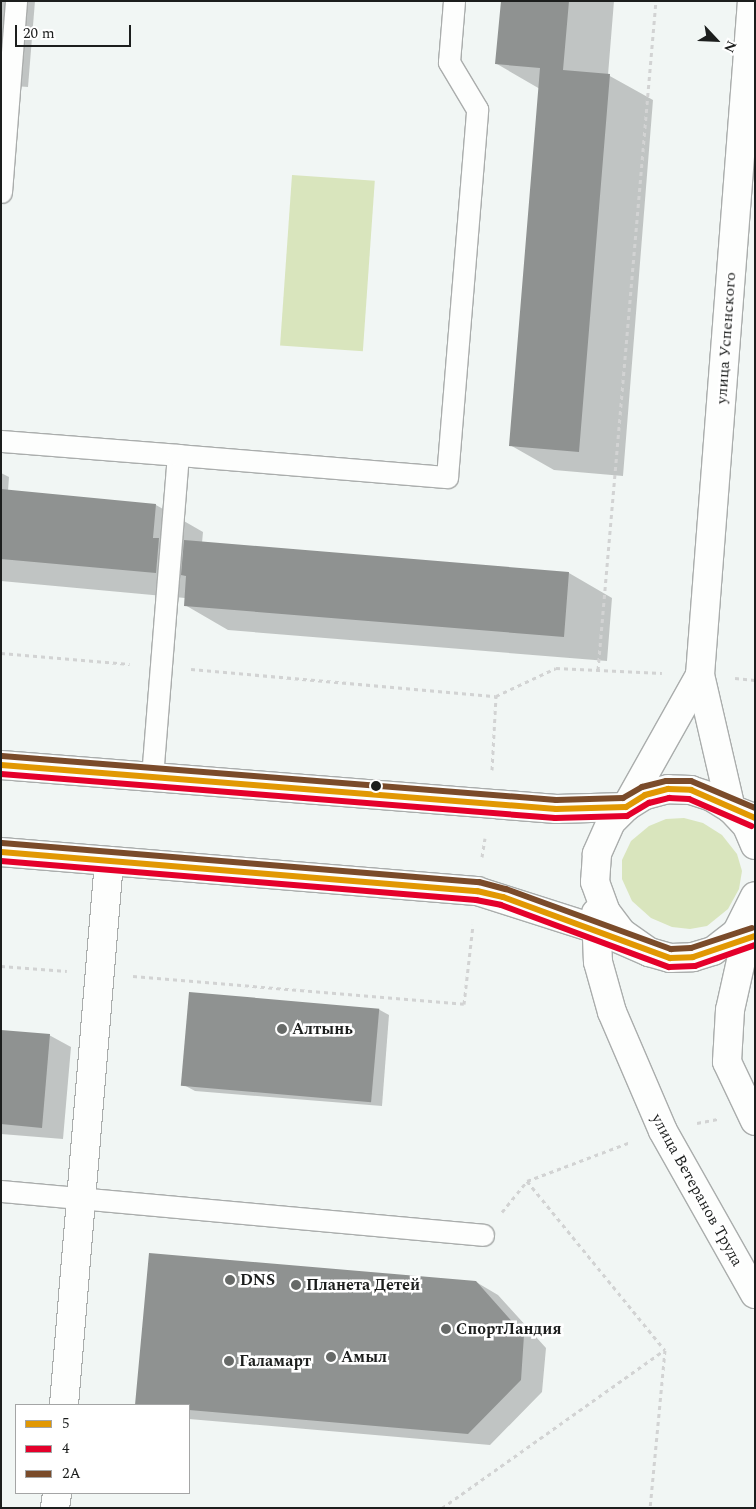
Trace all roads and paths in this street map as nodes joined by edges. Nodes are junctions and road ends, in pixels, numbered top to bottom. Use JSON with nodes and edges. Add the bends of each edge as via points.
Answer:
{"nodes":[{"id":1,"x":16,"y":1,"type":"edge"},
{"id":2,"x":454,"y":1,"type":"edge"},
{"id":3,"x":656,"y":1,"type":"edge"},
{"id":4,"x":752,"y":1,"type":"edge"},
{"id":5,"x":751,"y":65,"type":"edge"},
{"id":6,"x":3,"y":140,"type":"edge"},
{"id":7,"x":1,"y":192,"type":"edge"},
{"id":8,"x":1,"y":441,"type":"edge"},
{"id":9,"x":178,"y":455,"type":"junction"},
{"id":10,"x":1,"y":653,"type":"edge"},
{"id":11,"x":161,"y":667,"type":"junction"},
{"id":12,"x":598,"y":670,"type":"dead end"},
{"id":13,"x":700,"y":675,"type":"junction"},
{"id":14,"x":496,"y":696,"type":"dead end"},
{"id":15,"x":1,"y":765,"type":"edge"},
{"id":16,"x":152,"y":777,"type":"junction"},
{"id":17,"x":626,"y":807,"type":"junction"},
{"id":18,"x":743,"y":813,"type":"edge"},
{"id":19,"x":755,"y":845,"type":"edge"},
{"id":20,"x":1,"y":852,"type":"edge"},
{"id":21,"x":109,"y":861,"type":"junction"},
{"id":22,"x":595,"y":882,"type":"junction"},
{"id":23,"x":755,"y":898,"type":"edge"},
{"id":24,"x":596,"y":929,"type":"junction"},
{"id":25,"x":750,"y":937,"type":"edge"},
{"id":26,"x":713,"y":951,"type":"junction"},
{"id":27,"x":649,"y":952,"type":"junction"},
{"id":28,"x":752,"y":1116,"type":"edge"},
{"id":29,"x":662,"y":1130,"type":"junction"},
{"id":30,"x":527,"y":1181,"type":"junction"},
{"id":31,"x":1,"y":1191,"type":"edge"},
{"id":32,"x":82,"y":1197,"type":"junction"},
{"id":33,"x":483,"y":1235,"type":"joint"},
{"id":34,"x":755,"y":1294,"type":"edge"},
{"id":35,"x":665,"y":1350,"type":"junction"},
{"id":36,"x":64,"y":1404,"type":"edge"},
{"id":37,"x":57,"y":1494,"type":"edge"},
{"id":38,"x":56,"y":1508,"type":"edge"},
{"id":39,"x":442,"y":1508,"type":"edge"},
{"id":40,"x":650,"y":1508,"type":"edge"}],
"edges":[{"from":1,"to":6,"type":"lane"},
{"from":2,"to":9,"type":"lane","via":[[449,62],[477,109],[447,476]]},
{"from":3,"to":12,"type":"path"},
{"from":4,"to":5,"type":"main road","name":"улица Успенского"},
{"from":5,"to":13,"type":"main road","name":"улица Успенского"},
{"from":6,"to":7,"type":"lane"},
{"from":8,"to":9,"type":"lane"},
{"from":9,"to":11,"type":"lane"},
{"from":10,"to":11,"type":"path"},
{"from":11,"to":14,"type":"path"},
{"from":11,"to":16,"type":"lane"},
{"from":13,"to":17,"type":"main road"},
{"from":13,"to":18,"type":"main road"},
{"from":15,"to":16,"type":"main road"},
{"from":16,"to":17,"type":"main road","via":[[556,809]]},
{"from":17,"to":18,"type":"main road","via":[[645,795],[676,789],[712,797]]},
{"from":17,"to":22,"type":"main road","name":"улица Ветеранов Труда","via":[[611,822],[601,846]]},
{"from":18,"to":19,"type":"main road"},
{"from":20,"to":21,"type":"main road"},
{"from":21,"to":24,"type":"main road","via":[[477,891]]},
{"from":21,"to":32,"type":"main road"},
{"from":22,"to":24,"type":"main road","name":"улица Ветеранов Труда"},
{"from":22,"to":27,"type":"main road","via":[[606,912],[622,933]]},
{"from":23,"to":25,"type":"main road"},
{"from":23,"to":26,"type":"main road","via":[[737,932]]},
{"from":24,"to":27,"type":"main road"},
{"from":24,"to":29,"type":"main road","name":"улица Ветеранов Труда","via":[[598,962],[612,1012]]},
{"from":25,"to":26,"type":"main road"},
{"from":25,"to":28,"type":"main road","via":[[730,1010],[727,1062]]},
{"from":26,"to":27,"type":"main road","via":[[694,957],[670,958]]},
{"from":28,"to":29,"type":"path"},
{"from":29,"to":30,"type":"path"},
{"from":29,"to":34,"type":"main road","name":"улица Ветеранов Труда"},
{"from":30,"to":33,"type":"path"},
{"from":30,"to":35,"type":"path"},
{"from":31,"to":32,"type":"lane"},
{"from":32,"to":33,"type":"lane"},
{"from":32,"to":36,"type":"main road"},
{"from":35,"to":39,"type":"path"},
{"from":35,"to":40,"type":"path"},
{"from":37,"to":38,"type":"main road"}]}
